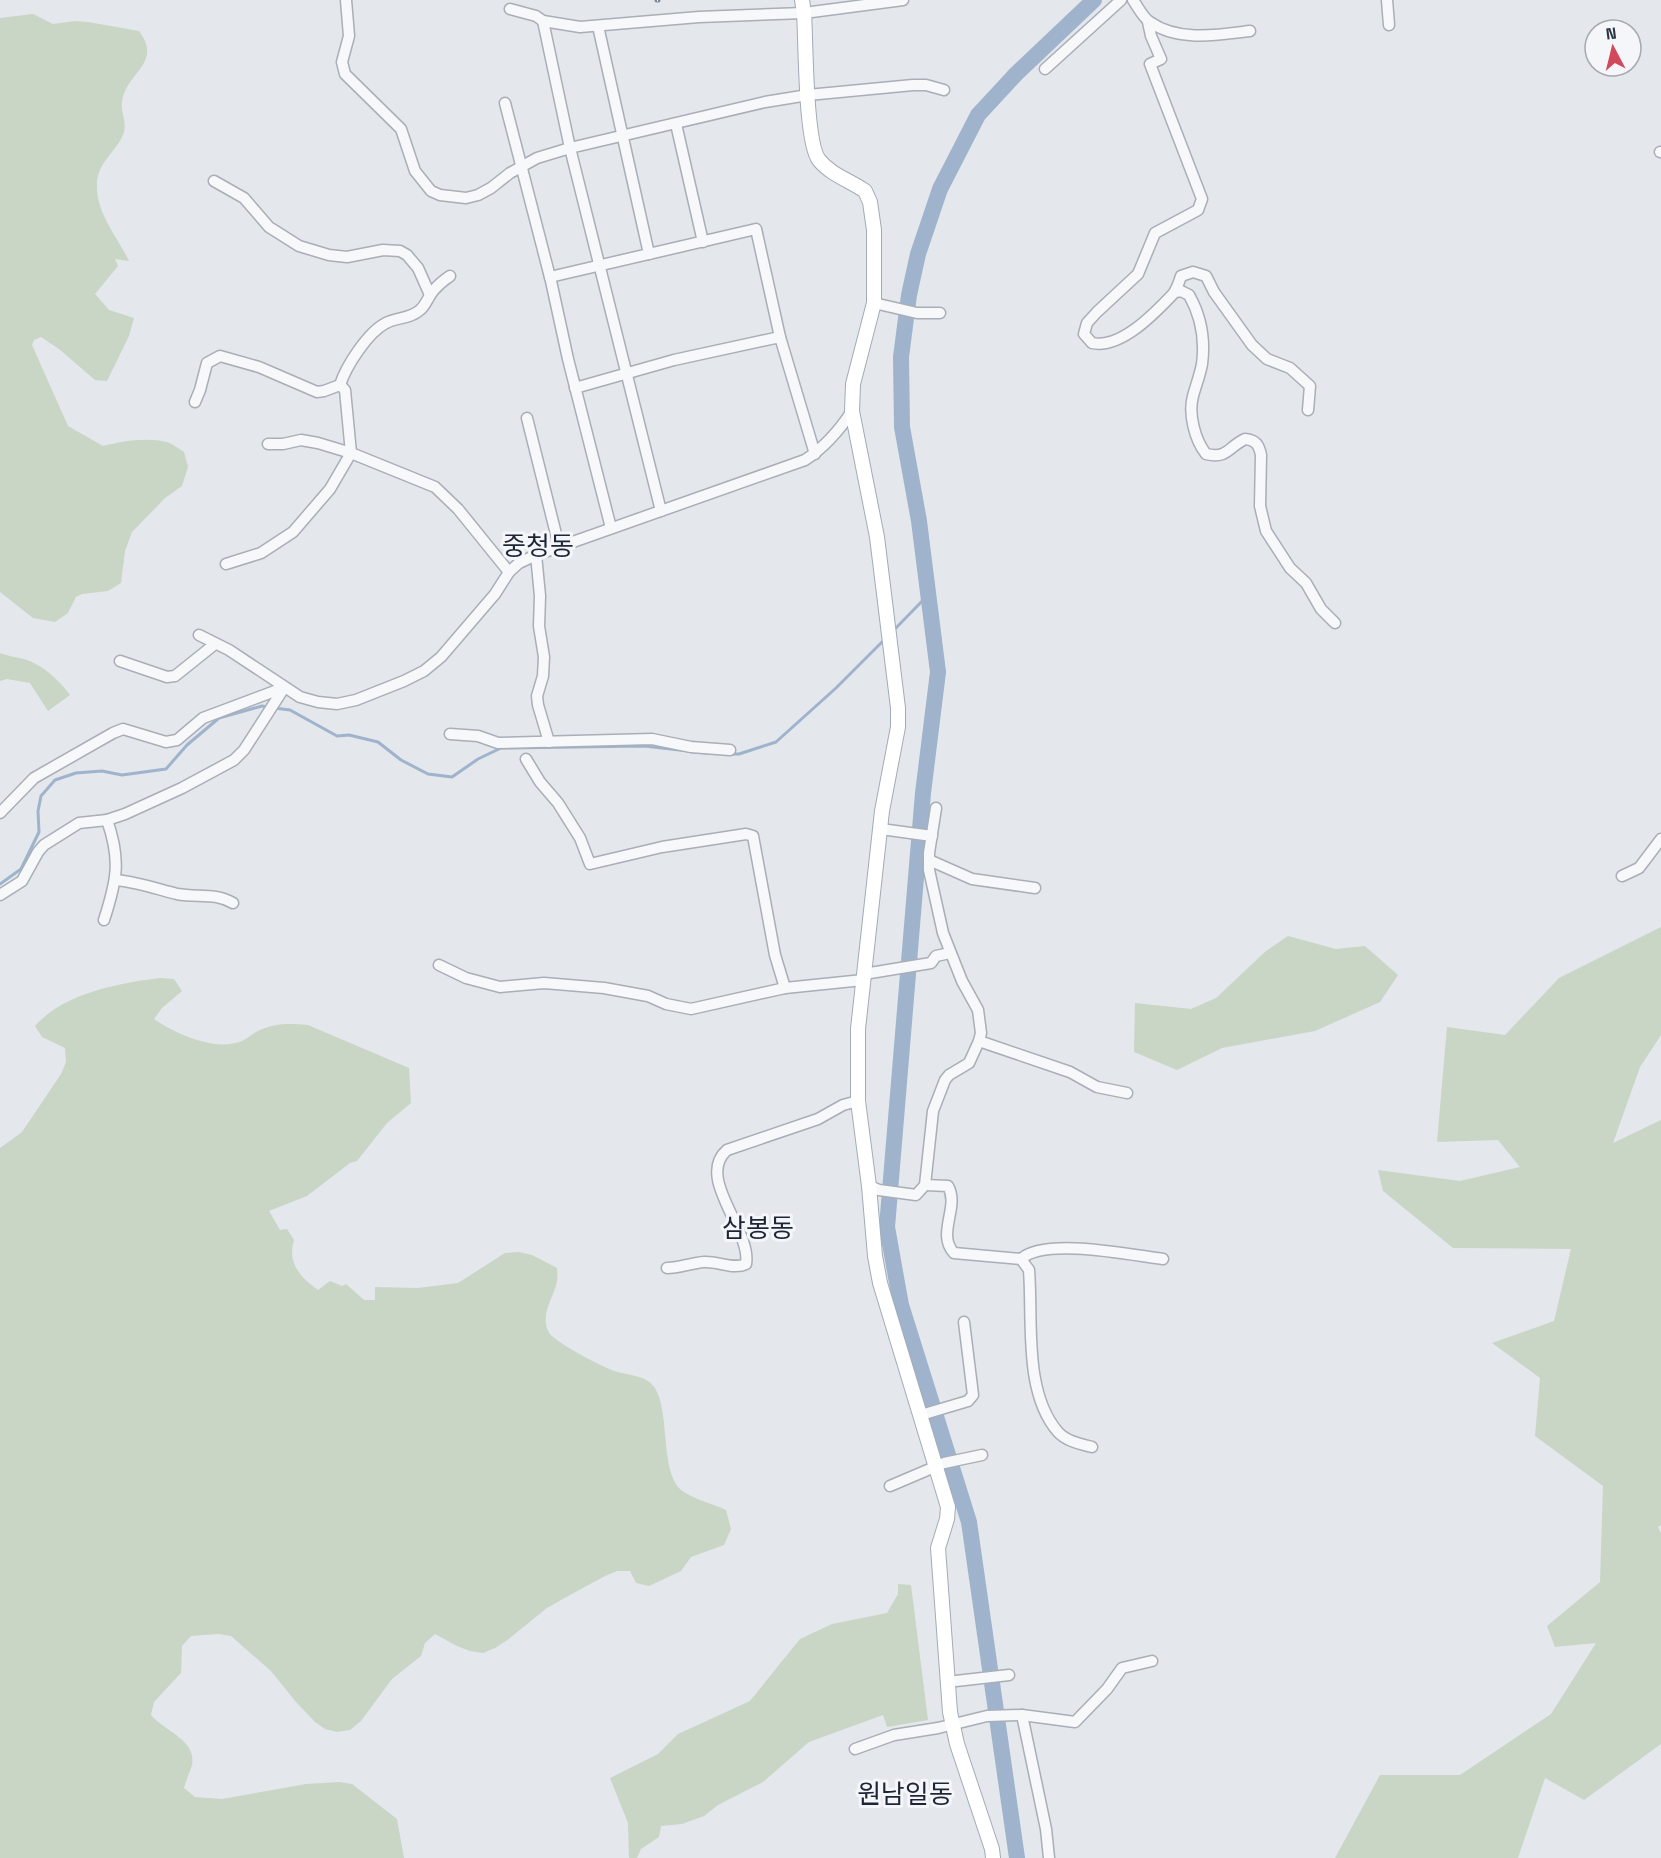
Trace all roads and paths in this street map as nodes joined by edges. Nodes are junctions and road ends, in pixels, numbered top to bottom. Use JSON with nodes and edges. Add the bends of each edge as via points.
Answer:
{"nodes":[{"id":1,"x":346,"y":0,"type":"edge"},
{"id":2,"x":903,"y":0,"type":"edge"},
{"id":3,"x":1121,"y":0,"type":"edge"},
{"id":4,"x":1133,"y":0,"type":"edge"},
{"id":5,"x":1387,"y":0,"type":"edge"},
{"id":6,"x":803,"y":6,"type":"edge"},
{"id":7,"x":510,"y":9,"type":"dead end"},
{"id":8,"x":543,"y":21,"type":"junction"},
{"id":9,"x":1148,"y":22,"type":"junction"},
{"id":10,"x":1389,"y":25,"type":"dead end"},
{"id":11,"x":598,"y":26,"type":"junction"},
{"id":12,"x":1250,"y":31,"type":"dead end"},
{"id":13,"x":1046,"y":69,"type":"dead end"},
{"id":14,"x":944,"y":90,"type":"dead end"},
{"id":15,"x":808,"y":95,"type":"junction"},
{"id":16,"x":505,"y":104,"type":"dead end"},
{"id":17,"x":676,"y":124,"type":"junction"},
{"id":18,"x":623,"y":137,"type":"junction"},
{"id":19,"x":570,"y":148,"type":"junction"},
{"id":20,"x":522,"y":165,"type":"junction"},
{"id":21,"x":214,"y":181,"type":"dead end"},
{"id":22,"x":703,"y":242,"type":"junction"},
{"id":23,"x":649,"y":254,"type":"junction"},
{"id":24,"x":599,"y":266,"type":"junction"},
{"id":25,"x":450,"y":276,"type":"dead end"},
{"id":26,"x":550,"y":277,"type":"junction"},
{"id":27,"x":1175,"y":292,"type":"junction"},
{"id":28,"x":430,"y":295,"type":"junction"},
{"id":29,"x":874,"y":303,"type":"junction"},
{"id":30,"x":940,"y":313,"type":"dead end"},
{"id":31,"x":780,"y":337,"type":"junction"},
{"id":32,"x":625,"y":374,"type":"junction"},
{"id":33,"x":340,"y":385,"type":"junction"},
{"id":34,"x":575,"y":388,"type":"junction"},
{"id":35,"x":195,"y":402,"type":"dead end"},
{"id":36,"x":1308,"y":410,"type":"dead end"},
{"id":37,"x":852,"y":411,"type":"junction"},
{"id":38,"x":527,"y":418,"type":"dead end"},
{"id":39,"x":268,"y":444,"type":"dead end"},
{"id":40,"x":351,"y":453,"type":"junction"},
{"id":41,"x":814,"y":454,"type":"junction"},
{"id":42,"x":661,"y":511,"type":"junction"},
{"id":43,"x":610,"y":528,"type":"junction"},
{"id":44,"x":560,"y":546,"type":"junction"},
{"id":45,"x":536,"y":555,"type":"junction"},
{"id":46,"x":226,"y":564,"type":"dead end"},
{"id":47,"x":509,"y":572,"type":"junction"},
{"id":48,"x":1335,"y":623,"type":"dead end"},
{"id":49,"x":199,"y":636,"type":"dead end"},
{"id":50,"x":214,"y":644,"type":"junction"},
{"id":51,"x":120,"y":661,"type":"dead end"},
{"id":52,"x":284,"y":688,"type":"junction"},
{"id":53,"x":450,"y":734,"type":"dead end"},
{"id":54,"x":549,"y":742,"type":"junction"},
{"id":55,"x":730,"y":750,"type":"dead end"},
{"id":56,"x":526,"y":759,"type":"dead end"},
{"id":57,"x":936,"y":808,"type":"dead end"},
{"id":58,"x":0,"y":813,"type":"edge"},
{"id":59,"x":107,"y":820,"type":"junction"},
{"id":60,"x":881,"y":829,"type":"junction"},
{"id":61,"x":930,"y":836,"type":"junction"},
{"id":62,"x":1661,"y":839,"type":"edge"},
{"id":63,"x":929,"y":860,"type":"junction"},
{"id":64,"x":1622,"y":876,"type":"dead end"},
{"id":65,"x":116,"y":880,"type":"junction"},
{"id":66,"x":1035,"y":888,"type":"dead end"},
{"id":67,"x":0,"y":895,"type":"edge"},
{"id":68,"x":233,"y":903,"type":"dead end"},
{"id":69,"x":104,"y":920,"type":"dead end"},
{"id":70,"x":950,"y":953,"type":"junction"},
{"id":71,"x":439,"y":965,"type":"dead end"},
{"id":72,"x":864,"y":977,"type":"junction"},
{"id":73,"x":785,"y":988,"type":"junction"},
{"id":74,"x":979,"y":1041,"type":"junction"},
{"id":75,"x":1127,"y":1094,"type":"dead end"},
{"id":76,"x":858,"y":1101,"type":"junction"},
{"id":77,"x":925,"y":1185,"type":"junction"},
{"id":78,"x":874,"y":1188,"type":"junction"},
{"id":79,"x":1021,"y":1259,"type":"junction"},
{"id":80,"x":1163,"y":1259,"type":"dead end"},
{"id":81,"x":667,"y":1268,"type":"dead end"},
{"id":82,"x":964,"y":1322,"type":"dead end"},
{"id":83,"x":924,"y":1414,"type":"junction"},
{"id":84,"x":1092,"y":1447,"type":"dead end"},
{"id":85,"x":982,"y":1455,"type":"dead end"},
{"id":86,"x":940,"y":1465,"type":"junction"},
{"id":87,"x":890,"y":1486,"type":"dead end"},
{"id":88,"x":1152,"y":1661,"type":"dead end"},
{"id":89,"x":1009,"y":1676,"type":"dead end"},
{"id":90,"x":947,"y":1682,"type":"junction"},
{"id":91,"x":1022,"y":1714,"type":"junction"},
{"id":92,"x":952,"y":1724,"type":"junction"},
{"id":93,"x":855,"y":1749,"type":"dead end"},
{"id":94,"x":993,"y":1858,"type":"edge"},
{"id":95,"x":1049,"y":1858,"type":"edge"}],
"edges":[{"from":1,"to":20,"type":"street","via":[[349,36],[342,68],[401,129],[415,171],[431,191],[453,198],[478,195]]},
{"from":2,"to":6,"type":"street"},
{"from":3,"to":13,"type":"street"},
{"from":4,"to":9,"type":"street"},
{"from":5,"to":10,"type":"street"},
{"from":6,"to":11,"type":"street"},
{"from":6,"to":15,"type":"main road"},
{"from":7,"to":8,"type":"street"},
{"from":8,"to":11,"type":"street"},
{"from":8,"to":19,"type":"street"},
{"from":9,"to":12,"type":"street","via":[[1197,35]]},
{"from":9,"to":27,"type":"street","via":[[1161,59],[1150,64],[1202,199],[1198,210],[1155,233],[1138,274],[1087,323],[1084,334],[1100,345],[1119,339]]},
{"from":11,"to":18,"type":"street"},
{"from":14,"to":15,"type":"street","via":[[926,84]]},
{"from":15,"to":17,"type":"street"},
{"from":15,"to":29,"type":"main road","via":[[814,152],[828,169],[866,191],[870,202]]},
{"from":16,"to":20,"type":"street"},
{"from":17,"to":18,"type":"street"},
{"from":17,"to":22,"type":"street"},
{"from":18,"to":19,"type":"street"},
{"from":18,"to":23,"type":"street"},
{"from":19,"to":20,"type":"street"},
{"from":19,"to":24,"type":"street"},
{"from":20,"to":26,"type":"street"},
{"from":21,"to":28,"type":"street","via":[[244,198],[268,227],[299,246],[348,257],[400,251],[418,267]]},
{"from":22,"to":23,"type":"street"},
{"from":22,"to":31,"type":"street","via":[[756,229]]},
{"from":23,"to":24,"type":"street"},
{"from":24,"to":26,"type":"street"},
{"from":24,"to":32,"type":"street"},
{"from":25,"to":28,"type":"street"},
{"from":26,"to":34,"type":"street"},
{"from":27,"to":36,"type":"street","via":[[1181,276],[1193,272],[1206,276],[1252,345],[1267,359],[1290,368],[1310,386]]},
{"from":27,"to":48,"type":"street","via":[[1190,295],[1199,317],[1202,365],[1192,405],[1200,447],[1206,454],[1221,456],[1245,439],[1260,447],[1260,506],[1266,531]]},
{"from":28,"to":33,"type":"street","via":[[416,314],[378,328],[353,357]]},
{"from":29,"to":30,"type":"street","via":[[917,313]]},
{"from":29,"to":37,"type":"main road","via":[[853,384]]},
{"from":31,"to":32,"type":"street"},
{"from":31,"to":41,"type":"street"},
{"from":32,"to":34,"type":"street"},
{"from":32,"to":42,"type":"street"},
{"from":33,"to":35,"type":"street","via":[[317,392],[259,367],[220,356],[207,363]]},
{"from":33,"to":40,"type":"street","via":[[345,390]]},
{"from":34,"to":43,"type":"street"},
{"from":37,"to":41,"type":"street","via":[[838,432]]},
{"from":37,"to":60,"type":"main road","via":[[877,537],[898,708]]},
{"from":38,"to":44,"type":"street"},
{"from":39,"to":40,"type":"street","via":[[301,440]]},
{"from":40,"to":46,"type":"street","via":[[330,489],[293,532],[261,552]]},
{"from":40,"to":47,"type":"street","via":[[435,487]]},
{"from":41,"to":42,"type":"street","via":[[788,468]]},
{"from":42,"to":43,"type":"street"},
{"from":43,"to":44,"type":"street"},
{"from":44,"to":45,"type":"street"},
{"from":45,"to":47,"type":"street"},
{"from":45,"to":54,"type":"street","via":[[544,664],[537,696]]},
{"from":47,"to":52,"type":"street","via":[[454,644],[423,671],[404,681],[337,704],[300,697]]},
{"from":49,"to":50,"type":"street"},
{"from":50,"to":51,"type":"street","via":[[175,676],[167,677]]},
{"from":50,"to":52,"type":"street"},
{"from":52,"to":58,"type":"street","via":[[203,718],[177,740],[166,742],[123,729],[113,733],[34,778]]},
{"from":52,"to":59,"type":"street","via":[[234,760],[182,788]]},
{"from":53,"to":54,"type":"street","via":[[478,736],[498,743]]},
{"from":54,"to":55,"type":"street","via":[[652,739]]},
{"from":56,"to":73,"type":"street","via":[[580,838],[590,864],[702,840],[753,836]]},
{"from":57,"to":61,"type":"street"},
{"from":59,"to":65,"type":"street","via":[[113,837]]},
{"from":59,"to":67,"type":"street","via":[[79,823],[53,839],[38,852],[22,881]]},
{"from":60,"to":61,"type":"street"},
{"from":60,"to":72,"type":"main road"},
{"from":61,"to":63,"type":"street"},
{"from":62,"to":64,"type":"street","via":[[1639,868]]},
{"from":63,"to":66,"type":"street","via":[[972,879]]},
{"from":63,"to":70,"type":"street"},
{"from":65,"to":68,"type":"street","via":[[177,894],[222,896]]},
{"from":65,"to":69,"type":"street"},
{"from":70,"to":72,"type":"street","via":[[936,956],[931,963]]},
{"from":70,"to":74,"type":"street","via":[[978,1010]]},
{"from":71,"to":73,"type":"street","via":[[466,978],[500,987],[544,983],[604,988],[691,1009]]},
{"from":72,"to":73,"type":"street"},
{"from":72,"to":76,"type":"main road","via":[[858,1029]]},
{"from":74,"to":75,"type":"street","via":[[1070,1072],[1096,1088]]},
{"from":74,"to":77,"type":"street","via":[[969,1063],[945,1080],[933,1111]]},
{"from":76,"to":78,"type":"main road"},
{"from":76,"to":81,"type":"street","via":[[727,1150],[716,1170],[740,1234],[746,1264],[705,1262]]},
{"from":77,"to":78,"type":"street","via":[[916,1195]]},
{"from":77,"to":79,"type":"street","via":[[948,1186],[951,1191],[946,1239],[954,1253]]},
{"from":78,"to":83,"type":"main road","via":[[875,1256],[880,1283]]},
{"from":79,"to":80,"type":"street","via":[[1033,1251],[1056,1248]]},
{"from":79,"to":84,"type":"street","via":[[1029,1270],[1033,1361],[1039,1395],[1059,1433],[1077,1444]]},
{"from":82,"to":83,"type":"street","via":[[973,1395],[968,1401]]},
{"from":83,"to":86,"type":"main road"},
{"from":85,"to":86,"type":"street"},
{"from":86,"to":87,"type":"street"},
{"from":86,"to":90,"type":"main road","via":[[948,1507],[938,1548]]},
{"from":88,"to":91,"type":"street","via":[[1122,1668],[1075,1722]]},
{"from":89,"to":90,"type":"street"},
{"from":90,"to":92,"type":"main road"},
{"from":91,"to":92,"type":"street","via":[[999,1714]]},
{"from":91,"to":95,"type":"street"},
{"from":92,"to":93,"type":"street","via":[[894,1735]]},
{"from":92,"to":94,"type":"main road"}]}
